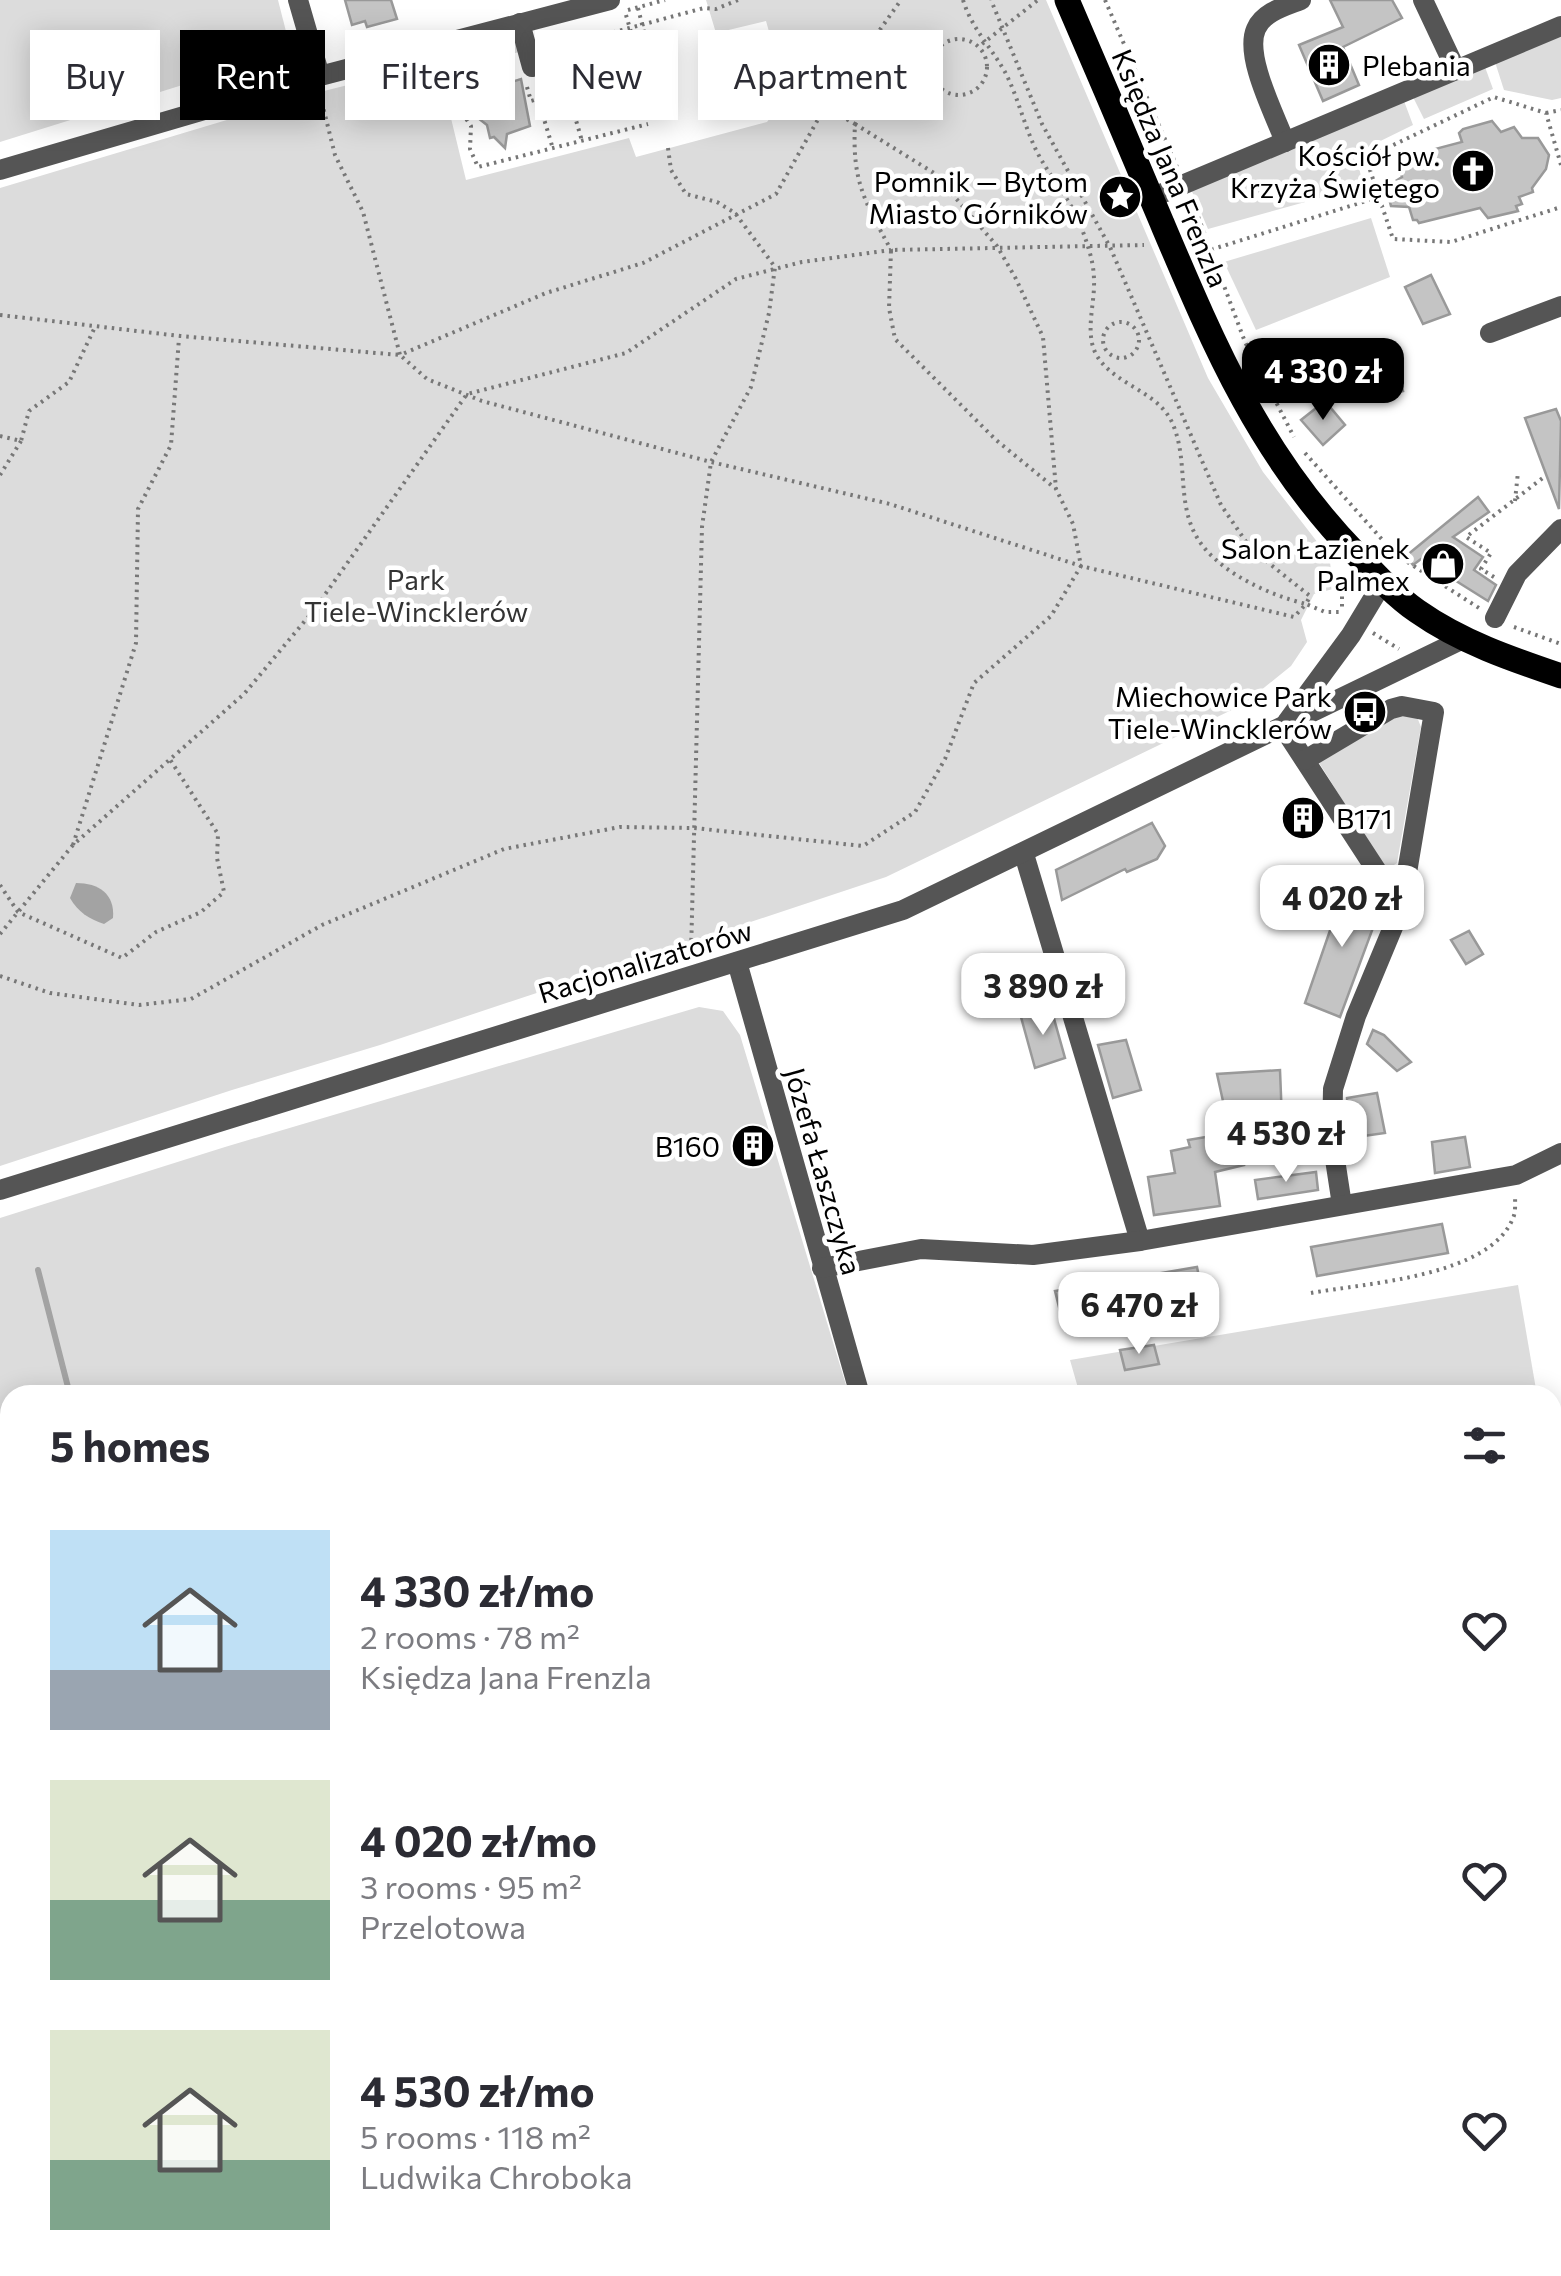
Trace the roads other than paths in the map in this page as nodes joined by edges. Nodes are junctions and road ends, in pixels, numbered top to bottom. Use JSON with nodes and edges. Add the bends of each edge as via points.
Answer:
{"nodes":[{"id":1,"x":298,"y":0,"type":"edge"},
{"id":2,"x":1067,"y":0,"type":"edge"},
{"id":3,"x":1302,"y":0,"type":"edge"},
{"id":4,"x":1422,"y":0,"type":"edge"},
{"id":5,"x":617,"y":6,"type":"edge"},
{"id":6,"x":520,"y":23,"type":"junction"},
{"id":7,"x":1561,"y":26,"type":"edge"},
{"id":8,"x":306,"y":30,"type":"edge"},
{"id":9,"x":531,"y":61,"type":"road end"},
{"id":10,"x":1456,"y":70,"type":"junction"},
{"id":11,"x":325,"y":80,"type":"edge"},
{"id":12,"x":181,"y":120,"type":"edge"},
{"id":13,"x":1285,"y":142,"type":"junction"},
{"id":14,"x":0,"y":170,"type":"edge"},
{"id":15,"x":1152,"y":198,"type":"junction"},
{"id":16,"x":1561,"y":306,"type":"edge"},
{"id":17,"x":1490,"y":333,"type":"dead end"},
{"id":18,"x":1561,"y":530,"type":"edge"},
{"id":19,"x":1383,"y":582,"type":"junction"},
{"id":20,"x":1495,"y":618,"type":"road end"},
{"id":21,"x":1463,"y":639,"type":"junction"},
{"id":22,"x":1561,"y":676,"type":"edge"},
{"id":23,"x":1283,"y":727,"type":"junction"},
{"id":24,"x":1305,"y":760,"type":"junction"},
{"id":25,"x":1024,"y":854,"type":"junction"},
{"id":26,"x":1400,"y":908,"type":"junction"},
{"id":27,"x":737,"y":962,"type":"junction"},
{"id":28,"x":1561,"y":1153,"type":"edge"},
{"id":29,"x":0,"y":1190,"type":"edge"},
{"id":30,"x":1342,"y":1205,"type":"junction"},
{"id":31,"x":1140,"y":1241,"type":"junction"},
{"id":32,"x":822,"y":1268,"type":"junction"},
{"id":33,"x":857,"y":1385,"type":"edge"}],
"edges":[{"from":1,"to":8,"type":"street"},
{"from":2,"to":15,"type":"main road","name":"Księdza Jana Frenzla"},
{"from":3,"to":13,"type":"street","via":[[1264,18],[1253,46]]},
{"from":4,"to":10,"type":"street"},
{"from":5,"to":6,"type":"street"},
{"from":6,"to":9,"type":"street"},
{"from":6,"to":11,"type":"street"},
{"from":7,"to":10,"type":"street"},
{"from":10,"to":13,"type":"street"},
{"from":12,"to":14,"type":"street"},
{"from":13,"to":15,"type":"street"},
{"from":15,"to":19,"type":"main road","name":"Księdza Jana Frenzla","via":[[1224,368],[1265,439],[1310,502]]},
{"from":16,"to":17,"type":"street"},
{"from":18,"to":20,"type":"street","via":[[1517,574]]},
{"from":19,"to":21,"type":"main road","name":"Księdza Jana Frenzla"},
{"from":19,"to":23,"type":"street","name":"Racjonalizatorów"},
{"from":21,"to":22,"type":"main road","name":"Księdza Jana Frenzla"},
{"from":21,"to":23,"type":"street","name":"Racjonalizatorów"},
{"from":23,"to":24,"type":"street"},
{"from":23,"to":25,"type":"street","name":"Racjonalizatorów"},
{"from":24,"to":26,"type":"street"},
{"from":24,"to":26,"type":"street","via":[[1391,709],[1434,712]]},
{"from":25,"to":27,"type":"street","name":"Racjonalizatorów","via":[[903,910]]},
{"from":25,"to":31,"type":"street"},
{"from":26,"to":30,"type":"street","via":[[1332,1088]]},
{"from":27,"to":29,"type":"street","name":"Racjonalizatorów"},
{"from":27,"to":32,"type":"street","name":"Józefa Łaszczyka"},
{"from":28,"to":30,"type":"street","via":[[1516,1175]]},
{"from":30,"to":31,"type":"street"},
{"from":31,"to":32,"type":"street","via":[[1033,1255],[921,1249]]},
{"from":32,"to":33,"type":"street","name":"Józefa Łaszczyka"}]}
